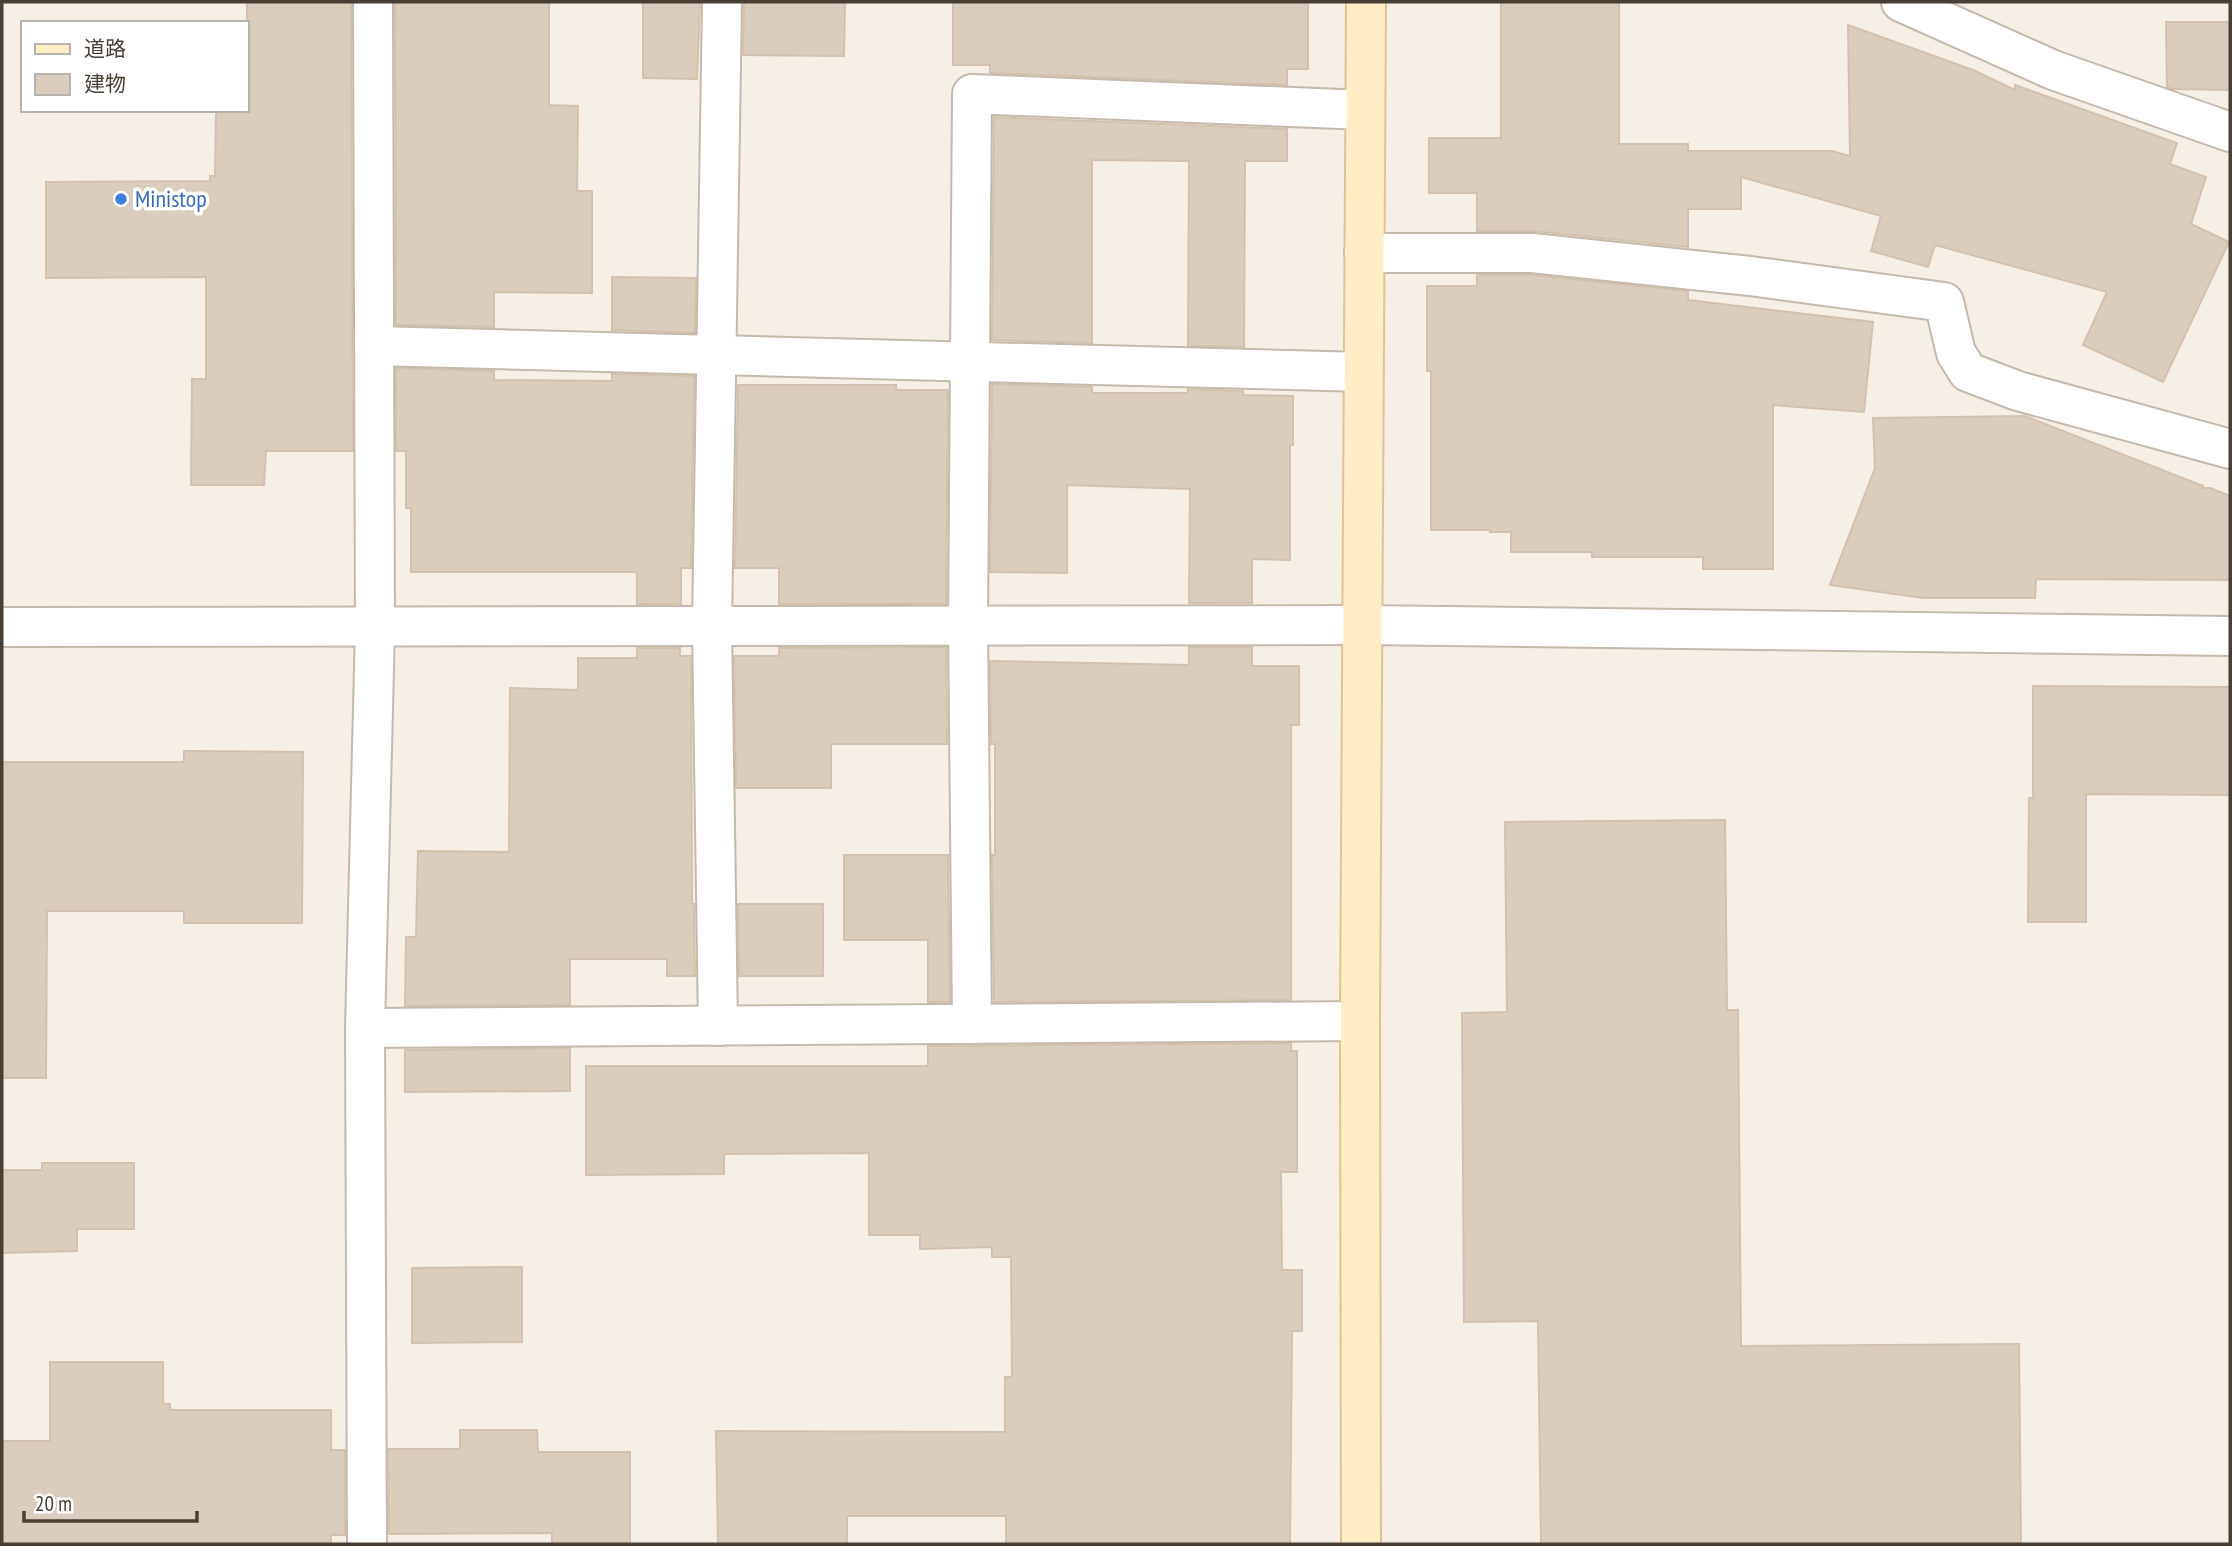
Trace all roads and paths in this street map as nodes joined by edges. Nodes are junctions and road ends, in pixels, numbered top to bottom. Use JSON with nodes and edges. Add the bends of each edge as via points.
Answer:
{"nodes":[{"id":1,"x":373,"y":2,"type":"edge"},
{"id":2,"x":722,"y":2,"type":"edge"},
{"id":3,"x":1366,"y":2,"type":"edge"},
{"id":4,"x":1902,"y":2,"type":"edge"},
{"id":5,"x":1365,"y":110,"type":"junction"},
{"id":6,"x":2230,"y":132,"type":"edge"},
{"id":7,"x":1364,"y":253,"type":"junction"},
{"id":8,"x":375,"y":346,"type":"junction"},
{"id":9,"x":716,"y":355,"type":"junction"},
{"id":10,"x":970,"y":360,"type":"junction"},
{"id":11,"x":1363,"y":372,"type":"junction"},
{"id":12,"x":2230,"y":449,"type":"edge"},
{"id":13,"x":968,"y":625,"type":"junction"},
{"id":14,"x":1364,"y":625,"type":"junction"},
{"id":15,"x":712,"y":626,"type":"junction"},
{"id":16,"x":2,"y":627,"type":"edge"},
{"id":17,"x":375,"y":628,"type":"junction"},
{"id":18,"x":2230,"y":636,"type":"edge"},
{"id":19,"x":1360,"y":1021,"type":"junction"},
{"id":20,"x":972,"y":1024,"type":"junction"},
{"id":21,"x":718,"y":1026,"type":"junction"},
{"id":22,"x":365,"y":1028,"type":"junction"},
{"id":23,"x":368,"y":1544,"type":"edge"},
{"id":24,"x":1361,"y":1544,"type":"edge"}],
"edges":[{"from":1,"to":8,"type":"street"},
{"from":2,"to":9,"type":"street"},
{"from":3,"to":5,"type":"street"},
{"from":4,"to":6,"type":"street","via":[[2053,70]]},
{"from":5,"to":7,"type":"street"},
{"from":5,"to":10,"type":"street","via":[[972,94]]},
{"from":7,"to":11,"type":"street"},
{"from":7,"to":12,"type":"street","via":[[1532,253],[1944,302],[1956,353],[1968,372],[2018,391]]},
{"from":8,"to":9,"type":"street"},
{"from":8,"to":17,"type":"street"},
{"from":9,"to":10,"type":"street"},
{"from":9,"to":15,"type":"street"},
{"from":10,"to":11,"type":"street"},
{"from":10,"to":13,"type":"street"},
{"from":11,"to":14,"type":"street"},
{"from":13,"to":14,"type":"street"},
{"from":13,"to":15,"type":"street"},
{"from":13,"to":20,"type":"street"},
{"from":14,"to":18,"type":"street"},
{"from":14,"to":19,"type":"street"},
{"from":15,"to":17,"type":"street"},
{"from":15,"to":21,"type":"street"},
{"from":16,"to":17,"type":"street"},
{"from":17,"to":22,"type":"street"},
{"from":19,"to":20,"type":"street"},
{"from":19,"to":24,"type":"street"},
{"from":20,"to":21,"type":"street"},
{"from":21,"to":22,"type":"street"},
{"from":22,"to":23,"type":"street"}]}
